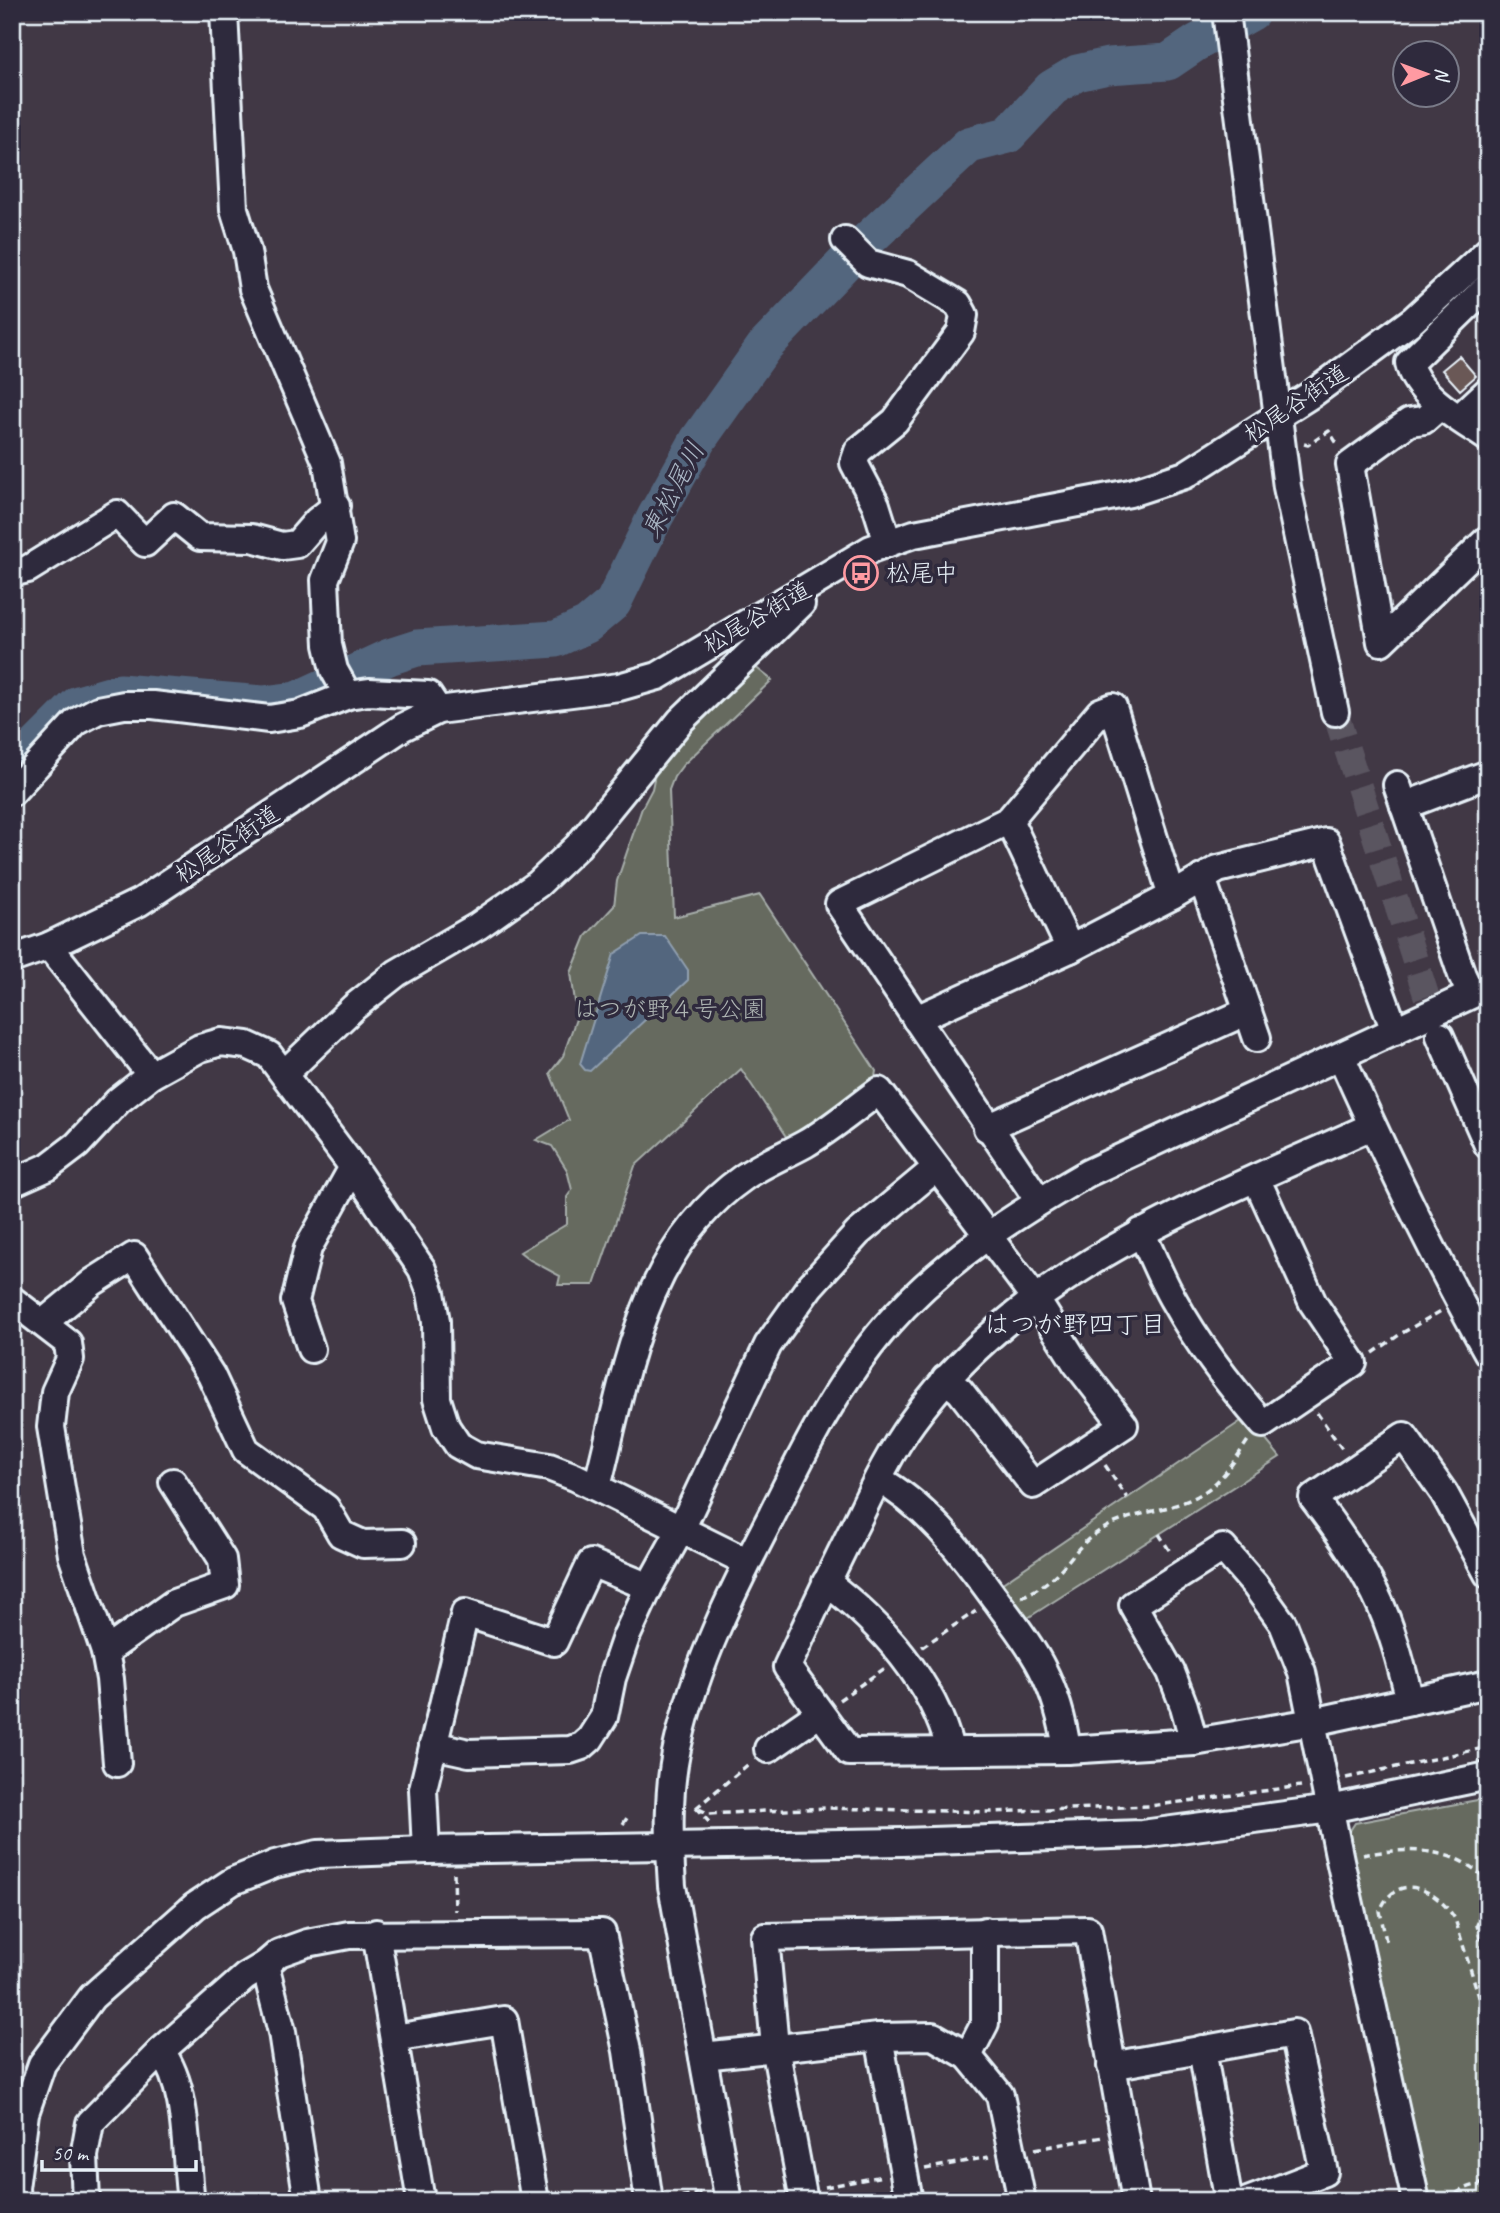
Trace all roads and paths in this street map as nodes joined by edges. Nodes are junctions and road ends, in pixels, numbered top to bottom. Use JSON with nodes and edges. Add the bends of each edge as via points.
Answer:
{"nodes":[{"id":1,"x":224,"y":12,"type":"edge"},
{"id":2,"x":1226,"y":12,"type":"edge"},
{"id":3,"x":845,"y":240,"type":"dead end"},
{"id":4,"x":1488,"y":251,"type":"edge"},
{"id":5,"x":1488,"y":286,"type":"edge"},
{"id":6,"x":1488,"y":391,"type":"edge"},
{"id":7,"x":1449,"y":412,"type":"junction"},
{"id":8,"x":1278,"y":416,"type":"junction"},
{"id":9,"x":1488,"y":438,"type":"edge"},
{"id":10,"x":1302,"y":443,"type":"dead end"},
{"id":11,"x":1350,"y":465,"type":"junction"},
{"id":12,"x":336,"y":506,"type":"junction"},
{"id":13,"x":1488,"y":540,"type":"edge"},
{"id":14,"x":888,"y":543,"type":"junction"},
{"id":15,"x":12,"y":573,"type":"edge"},
{"id":16,"x":832,"y":573,"type":"junction"},
{"id":17,"x":348,"y":695,"type":"junction"},
{"id":18,"x":438,"y":710,"type":"junction"},
{"id":19,"x":1335,"y":712,"type":"tunnel mouth"},
{"id":20,"x":1488,"y":774,"type":"edge"},
{"id":21,"x":12,"y":792,"type":"edge"},
{"id":22,"x":1009,"y":820,"type":"junction"},
{"id":23,"x":1202,"y":878,"type":"junction"},
{"id":24,"x":1172,"y":896,"type":"junction"},
{"id":25,"x":49,"y":946,"type":"junction"},
{"id":26,"x":1070,"y":949,"type":"junction"},
{"id":27,"x":12,"y":959,"type":"edge"},
{"id":28,"x":1479,"y":990,"type":"edge"},
{"id":29,"x":1248,"y":1011,"type":"junction"},
{"id":30,"x":916,"y":1019,"type":"junction"},
{"id":31,"x":1395,"y":1031,"type":"junction"},
{"id":32,"x":1440,"y":1036,"type":"tunnel mouth"},
{"id":33,"x":1257,"y":1038,"type":"dead end"},
{"id":34,"x":1341,"y":1056,"type":"junction"},
{"id":35,"x":284,"y":1074,"type":"junction"},
{"id":36,"x":151,"y":1075,"type":"junction"},
{"id":37,"x":1372,"y":1126,"type":"junction"},
{"id":38,"x":988,"y":1128,"type":"junction"},
{"id":39,"x":1488,"y":1145,"type":"edge"},
{"id":40,"x":353,"y":1167,"type":"junction"},
{"id":41,"x":936,"y":1168,"type":"junction"},
{"id":42,"x":1256,"y":1178,"type":"junction"},
{"id":43,"x":12,"y":1183,"type":"edge"},
{"id":44,"x":1039,"y":1201,"type":"junction"},
{"id":45,"x":1142,"y":1232,"type":"junction"},
{"id":46,"x":986,"y":1236,"type":"junction"},
{"id":47,"x":1035,"y":1298,"type":"junction"},
{"id":48,"x":12,"y":1300,"type":"edge"},
{"id":49,"x":1459,"y":1301,"type":"junction"},
{"id":50,"x":43,"y":1323,"type":"junction"},
{"id":51,"x":311,"y":1349,"type":"dead end"},
{"id":52,"x":1488,"y":1353,"type":"edge"},
{"id":53,"x":1353,"y":1363,"type":"junction"},
{"id":54,"x":945,"y":1379,"type":"junction"},
{"id":55,"x":1305,"y":1395,"type":"junction"},
{"id":56,"x":1263,"y":1424,"type":"junction"},
{"id":57,"x":1092,"y":1446,"type":"junction"},
{"id":58,"x":1356,"y":1469,"type":"junction"},
{"id":59,"x":878,"y":1479,"type":"junction"},
{"id":60,"x":173,"y":1482,"type":"dead end"},
{"id":61,"x":597,"y":1486,"type":"junction"},
{"id":62,"x":1127,"y":1498,"type":"dead end"},
{"id":63,"x":681,"y":1529,"type":"junction"},
{"id":64,"x":402,"y":1543,"type":"dead end"},
{"id":65,"x":743,"y":1573,"type":"junction"},
{"id":66,"x":1488,"y":1574,"type":"edge"},
{"id":67,"x":826,"y":1582,"type":"junction"},
{"id":68,"x":649,"y":1587,"type":"junction"},
{"id":69,"x":995,"y":1598,"type":"junction"},
{"id":70,"x":105,"y":1652,"type":"junction"},
{"id":71,"x":1488,"y":1684,"type":"edge"},
{"id":72,"x":1410,"y":1701,"type":"junction"},
{"id":73,"x":820,"y":1713,"type":"junction"},
{"id":74,"x":1313,"y":1722,"type":"junction"},
{"id":75,"x":1194,"y":1742,"type":"junction"},
{"id":76,"x":433,"y":1745,"type":"junction"},
{"id":77,"x":1488,"y":1748,"type":"edge"},
{"id":78,"x":768,"y":1749,"type":"joint"},
{"id":79,"x":950,"y":1749,"type":"junction"},
{"id":80,"x":1067,"y":1749,"type":"junction"},
{"id":81,"x":117,"y":1763,"type":"dead end"},
{"id":82,"x":1488,"y":1776,"type":"edge"},
{"id":83,"x":1325,"y":1783,"type":"junction"},
{"id":84,"x":1331,"y":1809,"type":"junction"},
{"id":85,"x":629,"y":1815,"type":"dead end"},
{"id":86,"x":621,"y":1827,"type":"dead end"},
{"id":87,"x":669,"y":1846,"type":"junction"},
{"id":88,"x":426,"y":1850,"type":"junction"},
{"id":89,"x":1340,"y":1860,"type":"junction"},
{"id":90,"x":454,"y":1867,"type":"dead end"},
{"id":91,"x":1488,"y":1882,"type":"edge"},
{"id":92,"x":1488,"y":1900,"type":"edge"},
{"id":93,"x":985,"y":1931,"type":"junction"},
{"id":94,"x":376,"y":1933,"type":"junction"},
{"id":95,"x":456,"y":1935,"type":"junction"},
{"id":96,"x":1386,"y":1941,"type":"dead end"},
{"id":97,"x":265,"y":1965,"type":"junction"},
{"id":98,"x":1488,"y":1972,"type":"edge"},
{"id":99,"x":1488,"y":2026,"type":"edge"},
{"id":100,"x":879,"y":2036,"type":"junction"},
{"id":101,"x":394,"y":2038,"type":"junction"},
{"id":102,"x":775,"y":2047,"type":"junction"},
{"id":103,"x":1202,"y":2049,"type":"junction"},
{"id":104,"x":161,"y":2051,"type":"junction"},
{"id":105,"x":703,"y":2056,"type":"junction"},
{"id":106,"x":968,"y":2056,"type":"junction"},
{"id":107,"x":1111,"y":2066,"type":"junction"},
{"id":108,"x":1124,"y":2134,"type":"junction"},
{"id":109,"x":1013,"y":2152,"type":"junction"},
{"id":110,"x":904,"y":2172,"type":"junction"},
{"id":111,"x":1488,"y":2183,"type":"edge"},
{"id":112,"x":719,"y":2196,"type":"edge"},
{"id":113,"x":803,"y":2196,"type":"edge"},
{"id":114,"x":16,"y":2201,"type":"edge"},
{"id":115,"x":86,"y":2201,"type":"edge"},
{"id":116,"x":191,"y":2201,"type":"edge"},
{"id":117,"x":308,"y":2201,"type":"edge"},
{"id":118,"x":421,"y":2201,"type":"edge"},
{"id":119,"x":535,"y":2201,"type":"edge"},
{"id":120,"x":649,"y":2201,"type":"edge"},
{"id":121,"x":661,"y":2201,"type":"edge"},
{"id":122,"x":754,"y":2201,"type":"edge"},
{"id":123,"x":909,"y":2201,"type":"edge"},
{"id":124,"x":1022,"y":2201,"type":"edge"},
{"id":125,"x":1136,"y":2201,"type":"edge"},
{"id":126,"x":1231,"y":2201,"type":"edge"},
{"id":127,"x":1248,"y":2201,"type":"edge"},
{"id":128,"x":1416,"y":2201,"type":"edge"},
{"id":129,"x":1447,"y":2201,"type":"edge"}],
"edges":[{"from":1,"to":12,"type":"street","via":[[234,209],[253,289],[327,463]]},
{"from":2,"to":8,"type":"street"},
{"from":3,"to":14,"type":"street","via":[[868,263],[908,275],[958,304],[964,315],[961,332],[895,421],[858,451],[854,463],[876,505]]},
{"from":4,"to":8,"type":"street","name":"松尾谷街道","via":[[1413,320]]},
{"from":5,"to":7,"type":"street","via":[[1409,363],[1411,374]]},
{"from":6,"to":7,"type":"street"},
{"from":7,"to":9,"type":"street"},
{"from":7,"to":11,"type":"street","via":[[1409,422]]},
{"from":8,"to":14,"type":"street","name":"松尾谷街道","via":[[1185,475],[1130,493],[914,534]]},
{"from":8,"to":19,"type":"street","via":[[1287,487]]},
{"from":10,"to":11,"type":"path","via":[[1308,445],[1329,431]]},
{"from":11,"to":13,"type":"street","via":[[1381,642]]},
{"from":12,"to":15,"type":"street","via":[[297,544],[282,546],[252,538],[200,537],[174,516],[145,543],[117,514],[28,569]]},
{"from":12,"to":17,"type":"street","via":[[340,542],[325,580],[328,645],[334,670]]},
{"from":14,"to":16,"type":"street","name":"松尾谷街道"},
{"from":16,"to":18,"type":"street","name":"松尾谷街道","via":[[659,676],[619,687]]},
{"from":16,"to":35,"type":"street","via":[[681,720],[578,846],[538,884],[397,973]]},
{"from":17,"to":18,"type":"street","via":[[389,691],[428,695]]},
{"from":17,"to":21,"type":"street","via":[[300,714],[269,719],[153,705],[98,710],[76,722]]},
{"from":18,"to":25,"type":"street","name":"松尾谷街道","via":[[403,727],[140,902]]},
{"from":20,"to":28,"type":"street","via":[[1401,795],[1438,872]]},
{"from":22,"to":24,"type":"street","via":[[1100,712],[1113,707]]},
{"from":22,"to":26,"type":"street"},
{"from":22,"to":30,"type":"street","via":[[834,897]]},
{"from":23,"to":24,"type":"street"},
{"from":23,"to":29,"type":"street"},
{"from":23,"to":31,"type":"street","via":[[1217,869],[1326,842]]},
{"from":24,"to":26,"type":"street"},
{"from":25,"to":27,"type":"street","name":"松尾谷街道"},
{"from":25,"to":36,"type":"street"},
{"from":26,"to":30,"type":"street"},
{"from":28,"to":31,"type":"street"},
{"from":29,"to":33,"type":"street"},
{"from":29,"to":38,"type":"street"},
{"from":30,"to":38,"type":"street"},
{"from":31,"to":34,"type":"street"},
{"from":32,"to":39,"type":"street"},
{"from":34,"to":37,"type":"street"},
{"from":34,"to":44,"type":"street","via":[[1088,1173]]},
{"from":35,"to":36,"type":"street","via":[[269,1055],[247,1045],[221,1042],[200,1048]]},
{"from":35,"to":40,"type":"street"},
{"from":36,"to":43,"type":"street","via":[[118,1101],[77,1145],[48,1167]]},
{"from":37,"to":42,"type":"street"},
{"from":37,"to":49,"type":"street"},
{"from":38,"to":44,"type":"street"},
{"from":40,"to":51,"type":"street","via":[[308,1248],[295,1301]]},
{"from":40,"to":61,"type":"street","via":[[422,1269],[436,1321],[437,1399],[458,1446],[476,1455],[549,1467]]},
{"from":41,"to":46,"type":"street"},
{"from":41,"to":61,"type":"street","via":[[879,1091],[807,1143],[745,1176],[719,1197],[677,1246],[647,1301]]},
{"from":41,"to":63,"type":"street","via":[[858,1233],[788,1314],[768,1345]]},
{"from":42,"to":45,"type":"street"},
{"from":42,"to":53,"type":"street","via":[[1313,1303]]},
{"from":44,"to":46,"type":"street"},
{"from":45,"to":47,"type":"street"},
{"from":45,"to":56,"type":"street","via":[[1193,1334]]},
{"from":46,"to":47,"type":"street"},
{"from":46,"to":65,"type":"street","via":[[887,1325],[846,1378]]},
{"from":47,"to":54,"type":"street"},
{"from":47,"to":57,"type":"street","via":[[1076,1363],[1124,1425]]},
{"from":48,"to":50,"type":"street"},
{"from":49,"to":52,"type":"street"},
{"from":49,"to":53,"type":"path"},
{"from":50,"to":64,"type":"street","via":[[134,1256],[211,1375],[246,1450],[326,1508],[341,1534],[363,1544]]},
{"from":50,"to":70,"type":"street","via":[[68,1343],[70,1359],[55,1392],[51,1427],[72,1555]]},
{"from":53,"to":55,"type":"street"},
{"from":54,"to":57,"type":"street","via":[[960,1391],[1032,1485]]},
{"from":54,"to":59,"type":"street","via":[[910,1424]]},
{"from":55,"to":56,"type":"street"},
{"from":55,"to":58,"type":"path"},
{"from":56,"to":69,"type":"path","via":[[1222,1477],[1204,1492],[1182,1503],[1122,1519],[1079,1546],[1039,1589],[1009,1601]]},
{"from":57,"to":62,"type":"path"},
{"from":58,"to":66,"type":"street","via":[[1404,1436],[1444,1493]]},
{"from":58,"to":72,"type":"street","via":[[1313,1498],[1376,1593]]},
{"from":59,"to":67,"type":"street"},
{"from":59,"to":69,"type":"street","via":[[945,1532]]},
{"from":60,"to":70,"type":"street","via":[[222,1559],[225,1585],[174,1604]]},
{"from":61,"to":63,"type":"street"},
{"from":63,"to":65,"type":"street"},
{"from":63,"to":68,"type":"street"},
{"from":65,"to":87,"type":"street","via":[[698,1672],[677,1745]]},
{"from":67,"to":73,"type":"street","via":[[787,1667]]},
{"from":67,"to":79,"type":"street","via":[[868,1618],[904,1658],[931,1701]]},
{"from":68,"to":76,"type":"street","via":[[612,1678],[604,1717],[582,1746],[469,1753]]},
{"from":68,"to":76,"type":"street","via":[[591,1563],[554,1642],[465,1613]]},
{"from":69,"to":80,"type":"street","via":[[1042,1666],[1054,1693]]},
{"from":70,"to":81,"type":"street"},
{"from":71,"to":72,"type":"street"},
{"from":72,"to":74,"type":"street"},
{"from":73,"to":78,"type":"street"},
{"from":73,"to":79,"type":"street","via":[[849,1752]]},
{"from":74,"to":75,"type":"street"},
{"from":74,"to":75,"type":"street","via":[[1302,1672],[1283,1624],[1223,1548],[1133,1605],[1171,1672]]},
{"from":74,"to":83,"type":"street"},
{"from":75,"to":80,"type":"street"},
{"from":76,"to":88,"type":"street","via":[[423,1789]]},
{"from":77,"to":83,"type":"path"},
{"from":78,"to":83,"type":"path","via":[[696,1808],[709,1814],[825,1808],[990,1812],[1138,1807]]},
{"from":79,"to":80,"type":"street"},
{"from":82,"to":84,"type":"street"},
{"from":83,"to":84,"type":"street"},
{"from":84,"to":87,"type":"street","via":[[1093,1838]]},
{"from":84,"to":89,"type":"street"},
{"from":85,"to":86,"type":"path"},
{"from":87,"to":88,"type":"street"},
{"from":87,"to":105,"type":"street"},
{"from":88,"to":114,"type":"street","via":[[318,1854],[275,1864],[233,1881],[195,1906],[92,1997],[42,2064],[25,2113]]},
{"from":89,"to":91,"type":"path","via":[[1373,1853],[1444,1853],[1468,1863]]},
{"from":89,"to":128,"type":"street"},
{"from":90,"to":95,"type":"path"},
{"from":92,"to":98,"type":"path","via":[[1477,1925]]},
{"from":93,"to":102,"type":"street","via":[[765,1937]]},
{"from":93,"to":106,"type":"street","via":[[985,2023]]},
{"from":93,"to":107,"type":"street","via":[[1088,1930]]},
{"from":94,"to":95,"type":"street"},
{"from":94,"to":97,"type":"street","via":[[307,1943],[279,1953]]},
{"from":94,"to":101,"type":"street"},
{"from":95,"to":120,"type":"street","via":[[602,1933],[627,2052]]},
{"from":96,"to":99,"type":"path","via":[[1380,1911],[1398,1891],[1424,1889],[1447,1905]]},
{"from":97,"to":104,"type":"street"},
{"from":97,"to":117,"type":"street","via":[[282,2032]]},
{"from":100,"to":102,"type":"street"},
{"from":100,"to":106,"type":"street","via":[[933,2036]]},
{"from":100,"to":110,"type":"street"},
{"from":101,"to":118,"type":"street"},
{"from":101,"to":119,"type":"street","via":[[504,2020]]},
{"from":102,"to":105,"type":"street"},
{"from":102,"to":113,"type":"street"},
{"from":103,"to":107,"type":"street"},
{"from":103,"to":126,"type":"street"},
{"from":103,"to":127,"type":"street","via":[[1294,2033],[1324,2172]]},
{"from":104,"to":115,"type":"street","via":[[90,2123],[84,2156]]},
{"from":104,"to":116,"type":"street","via":[[170,2064],[181,2106]]},
{"from":105,"to":112,"type":"street"},
{"from":106,"to":109,"type":"street","via":[[1000,2095]]},
{"from":107,"to":108,"type":"street"},
{"from":108,"to":109,"type":"path"},
{"from":108,"to":125,"type":"street"},
{"from":109,"to":110,"type":"path"},
{"from":109,"to":124,"type":"street"},
{"from":110,"to":113,"type":"path"},
{"from":110,"to":123,"type":"street"},
{"from":111,"to":129,"type":"path","via":[[1471,2185]]},
{"from":112,"to":121,"type":"path"},
{"from":113,"to":122,"type":"path"}]}
